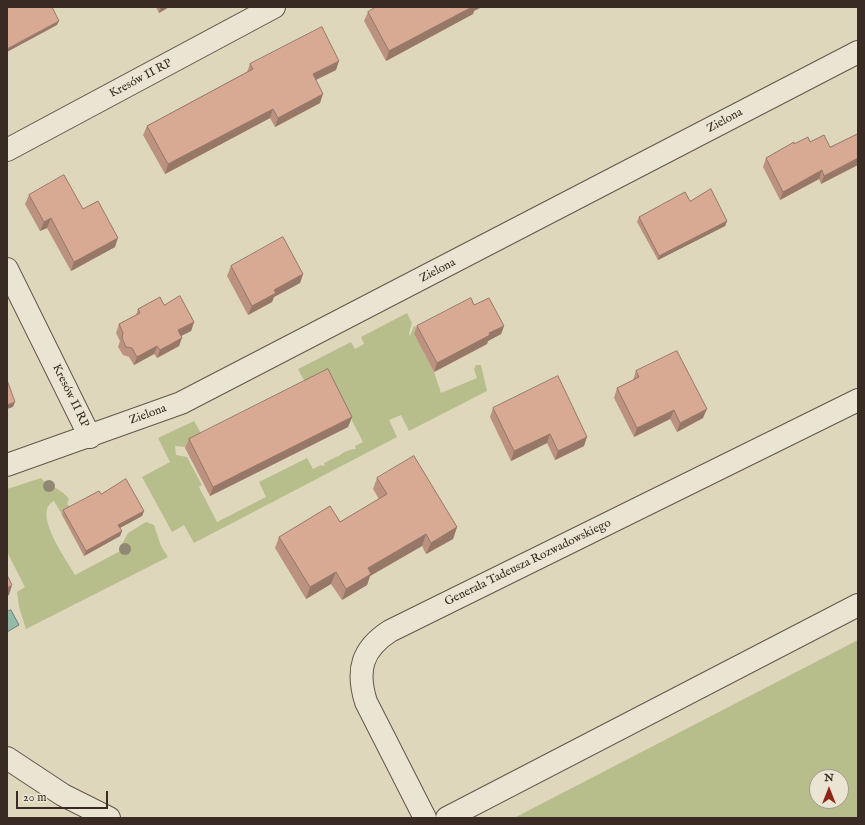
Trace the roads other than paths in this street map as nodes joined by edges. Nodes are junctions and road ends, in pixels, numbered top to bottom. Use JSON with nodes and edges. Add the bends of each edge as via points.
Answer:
{"nodes":[{"id":1,"x":274,"y":7,"type":"edge"},
{"id":2,"x":858,"y":52,"type":"edge"},
{"id":3,"x":7,"y":150,"type":"edge"},
{"id":4,"x":7,"y":269,"type":"edge"},
{"id":5,"x":858,"y":400,"type":"edge"},
{"id":6,"x":90,"y":437,"type":"junction"},
{"id":7,"x":7,"y":465,"type":"edge"},
{"id":8,"x":858,"y":605,"type":"edge"},
{"id":9,"x":7,"y":758,"type":"edge"},
{"id":10,"x":82,"y":812,"type":"edge"},
{"id":11,"x":109,"y":818,"type":"edge"},
{"id":12,"x":425,"y":818,"type":"edge"},
{"id":13,"x":447,"y":818,"type":"edge"}],
"edges":[{"from":1,"to":3,"type":"street","name":"Kresów II RP"},
{"from":2,"to":6,"type":"street","name":"Zielona","via":[[180,403]]},
{"from":4,"to":6,"type":"street","name":"Kresów II RP"},
{"from":5,"to":12,"type":"street","name":"Generała Tadeusza Rozwadowskiego","via":[[390,631],[373,644],[364,661],[362,691]]},
{"from":6,"to":7,"type":"street","name":"Zielona"},
{"from":8,"to":13,"type":"street"},
{"from":9,"to":10,"type":"street","via":[[63,794]]},
{"from":10,"to":11,"type":"street"}]}
